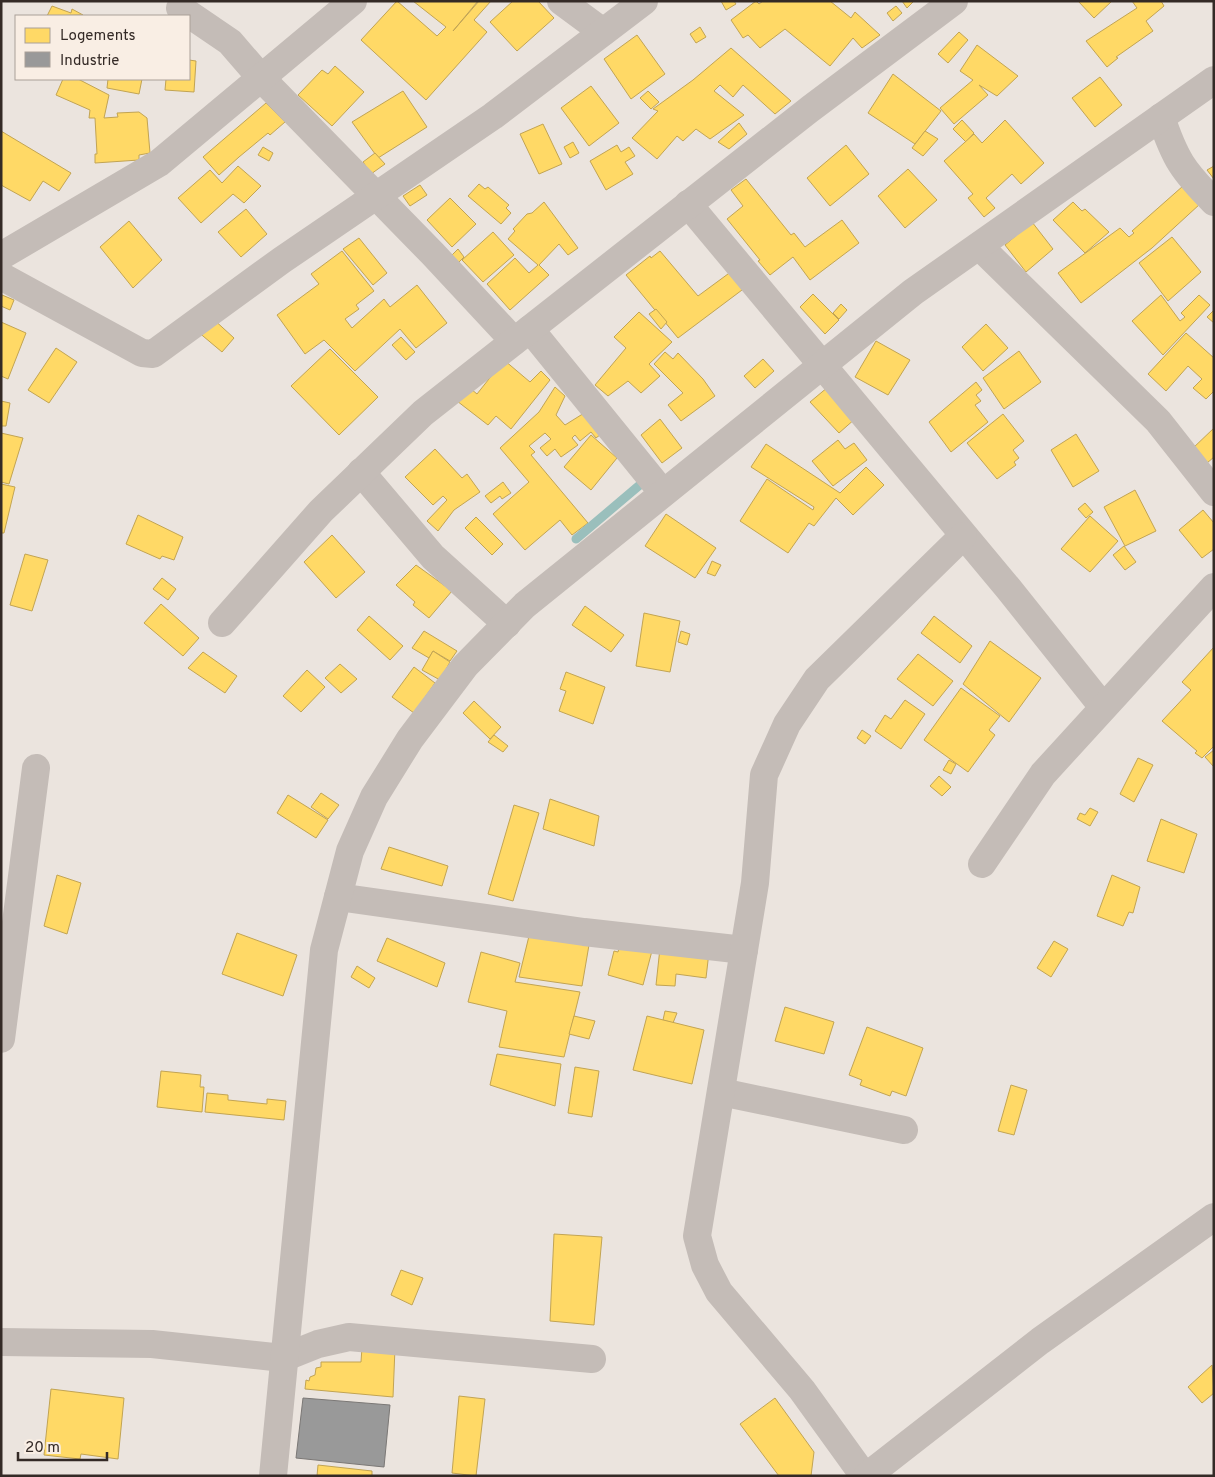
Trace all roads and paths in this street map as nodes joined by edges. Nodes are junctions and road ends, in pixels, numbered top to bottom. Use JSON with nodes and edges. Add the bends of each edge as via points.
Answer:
{"nodes":[{"id":1,"x":353,"y":1,"type":"edge"},
{"id":2,"x":561,"y":1,"type":"edge"},
{"id":3,"x":644,"y":1,"type":"edge"},
{"id":4,"x":954,"y":1,"type":"edge"},
{"id":5,"x":180,"y":8,"type":"dead end"},
{"id":6,"x":603,"y":32,"type":"junction"},
{"id":7,"x":262,"y":79,"type":"junction"},
{"id":8,"x":1214,"y":80,"type":"edge"},
{"id":9,"x":1161,"y":117,"type":"junction"},
{"id":10,"x":375,"y":197,"type":"junction"},
{"id":11,"x":1214,"y":202,"type":"edge"},
{"id":12,"x":688,"y":204,"type":"junction"},
{"id":13,"x":979,"y":246,"type":"junction"},
{"id":14,"x":1,"y":256,"type":"edge"},
{"id":15,"x":1,"y":276,"type":"edge"},
{"id":16,"x":522,"y":335,"type":"junction"},
{"id":17,"x":824,"y":365,"type":"junction"},
{"id":18,"x":361,"y":472,"type":"junction"},
{"id":19,"x":1214,"y":492,"type":"edge"},
{"id":20,"x":664,"y":493,"type":"junction"},
{"id":21,"x":963,"y":536,"type":"junction"},
{"id":22,"x":1214,"y":587,"type":"edge"},
{"id":23,"x":222,"y":622,"type":"dead end"},
{"id":24,"x":507,"y":624,"type":"junction"},
{"id":25,"x":1103,"y":707,"type":"junction"},
{"id":26,"x":36,"y":768,"type":"dead end"},
{"id":27,"x":982,"y":864,"type":"dead end"},
{"id":28,"x":338,"y":897,"type":"junction"},
{"id":29,"x":744,"y":950,"type":"junction"},
{"id":30,"x":1,"y":1039,"type":"edge"},
{"id":31,"x":721,"y":1092,"type":"junction"},
{"id":32,"x":904,"y":1130,"type":"dead end"},
{"id":33,"x":1214,"y":1217,"type":"edge"},
{"id":34,"x":1,"y":1342,"type":"edge"},
{"id":35,"x":283,"y":1358,"type":"junction"},
{"id":36,"x":592,"y":1359,"type":"dead end"},
{"id":37,"x":273,"y":1476,"type":"edge"},
{"id":38,"x":866,"y":1476,"type":"edge"}],
"edges":[{"from":1,"to":7,"type":"street"},
{"from":2,"to":6,"type":"street"},
{"from":3,"to":6,"type":"street"},
{"from":4,"to":12,"type":"street"},
{"from":5,"to":7,"type":"street","via":[[230,42]]},
{"from":6,"to":10,"type":"street","via":[[493,116]]},
{"from":7,"to":10,"type":"street"},
{"from":7,"to":14,"type":"street","via":[[159,163]]},
{"from":8,"to":9,"type":"street"},
{"from":9,"to":11,"type":"street","via":[[1171,149],[1186,174]]},
{"from":9,"to":13,"type":"street"},
{"from":10,"to":15,"type":"street","via":[[153,354],[142,353]]},
{"from":10,"to":16,"type":"street"},
{"from":12,"to":16,"type":"street"},
{"from":12,"to":17,"type":"street"},
{"from":13,"to":17,"type":"street","via":[[913,292]]},
{"from":13,"to":19,"type":"street","via":[[1158,422]]},
{"from":16,"to":18,"type":"street","via":[[423,412]]},
{"from":16,"to":20,"type":"street"},
{"from":17,"to":20,"type":"street"},
{"from":17,"to":21,"type":"street"},
{"from":18,"to":23,"type":"street","via":[[321,511]]},
{"from":18,"to":24,"type":"street","via":[[433,557]]},
{"from":20,"to":24,"type":"street","via":[[525,605]]},
{"from":21,"to":25,"type":"street"},
{"from":21,"to":29,"type":"street","via":[[817,679],[787,724],[764,775],[755,884]]},
{"from":22,"to":25,"type":"street"},
{"from":24,"to":28,"type":"street","via":[[465,666],[404,747],[374,797],[350,851]]},
{"from":25,"to":27,"type":"street","via":[[1043,774]]},
{"from":26,"to":30,"type":"street"},
{"from":28,"to":29,"type":"street","via":[[584,932]]},
{"from":28,"to":35,"type":"street","via":[[324,950]]},
{"from":29,"to":31,"type":"street"},
{"from":31,"to":32,"type":"street"},
{"from":31,"to":38,"type":"street","via":[[697,1236],[705,1265],[719,1292],[802,1390]]},
{"from":33,"to":38,"type":"street","via":[[1040,1341]]},
{"from":34,"to":35,"type":"street","via":[[152,1344]]},
{"from":35,"to":36,"type":"street","via":[[318,1344],[349,1337]]},
{"from":35,"to":37,"type":"street"}]}
